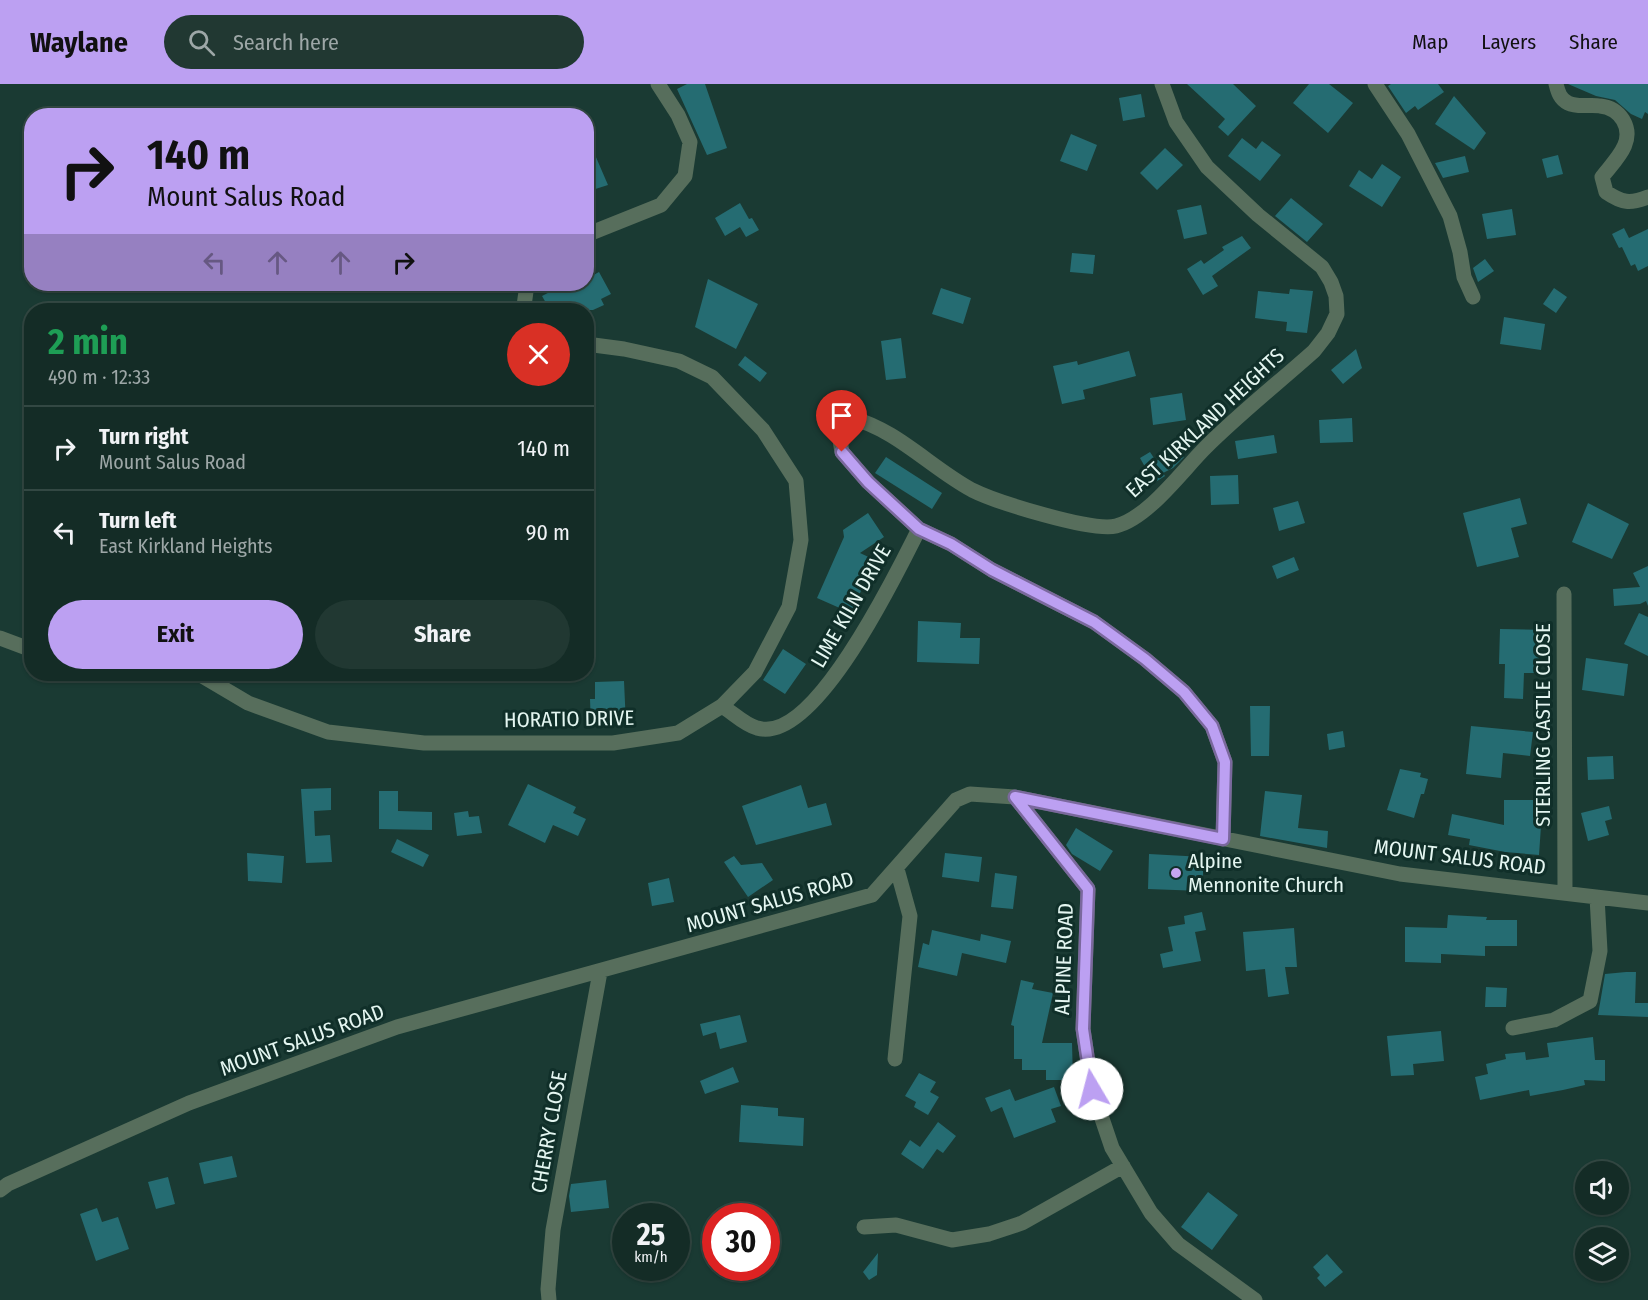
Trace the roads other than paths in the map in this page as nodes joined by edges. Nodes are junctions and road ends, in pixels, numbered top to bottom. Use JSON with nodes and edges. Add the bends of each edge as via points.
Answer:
{"nodes":[{"id":1,"x":658,"y":84,"type":"edge"},
{"id":2,"x":1162,"y":84,"type":"edge"},
{"id":3,"x":1376,"y":84,"type":"edge"},
{"id":4,"x":1556,"y":84,"type":"edge"},
{"id":5,"x":1648,"y":197,"type":"edge"},
{"id":6,"x":594,"y":232,"type":"edge"},
{"id":7,"x":1473,"y":297,"type":"dead end"},
{"id":8,"x":594,"y":345,"type":"edge"},
{"id":9,"x":919,"y":529,"type":"junction"},
{"id":10,"x":1564,"y":594,"type":"dead end"},
{"id":11,"x":0,"y":638,"type":"edge"},
{"id":12,"x":24,"y":647,"type":"edge"},
{"id":13,"x":211,"y":681,"type":"edge"},
{"id":14,"x":722,"y":706,"type":"junction"},
{"id":15,"x":1015,"y":797,"type":"junction"},
{"id":16,"x":1223,"y":839,"type":"junction"},
{"id":17,"x":897,"y":868,"type":"junction"},
{"id":18,"x":1565,"y":891,"type":"junction"},
{"id":19,"x":1597,"y":897,"type":"junction"},
{"id":20,"x":1648,"y":903,"type":"edge"},
{"id":21,"x":600,"y":972,"type":"junction"},
{"id":22,"x":1513,"y":1028,"type":"dead end"},
{"id":23,"x":895,"y":1059,"type":"dead end"},
{"id":24,"x":1123,"y":1166,"type":"junction"},
{"id":25,"x":0,"y":1190,"type":"edge"},
{"id":26,"x":864,"y":1227,"type":"dead end"},
{"id":27,"x":549,"y":1300,"type":"edge"},
{"id":28,"x":1255,"y":1300,"type":"edge"}],
"edges":[{"from":1,"to":6,"type":"street","via":[[690,142],[685,176],[661,205]]},
{"from":2,"to":9,"type":"street","name":"EAST KIRKLAND HEIGHTS","via":[[1176,122],[1208,167],[1322,267],[1336,296],[1338,314],[1328,333],[1314,351],[1206,447],[1145,510],[1117,526],[1102,528],[1059,518],[974,491],[872,423],[851,418],[839,434],[842,452]]},
{"from":3,"to":7,"type":"street","via":[[1408,134],[1450,216],[1464,277]]},
{"from":4,"to":5,"type":"street","via":[[1558,94],[1567,103],[1602,106],[1618,113],[1627,127],[1628,139],[1602,177],[1606,192],[1619,201]]},
{"from":8,"to":14,"type":"street","name":"HORATIO DRIVE","via":[[679,361],[712,377],[763,430],[796,481],[801,540],[789,607],[755,672]]},
{"from":9,"to":14,"type":"street","name":"LIME KILN DRIVE","via":[[863,634],[827,688],[795,717],[777,727],[758,729]]},
{"from":9,"to":16,"type":"street","name":"EAST KIRKLAND HEIGHTS","via":[[1094,622],[1184,692],[1212,726],[1225,762]]},
{"from":10,"to":18,"type":"street","name":"STERLING CASTLE CLOSE"},
{"from":11,"to":12,"type":"street"},
{"from":13,"to":14,"type":"street","name":"HORATIO DRIVE","via":[[248,703],[328,732],[424,743],[613,743],[678,733]]},
{"from":15,"to":16,"type":"street","name":"MOUNT SALUS ROAD"},
{"from":15,"to":17,"type":"street","name":"MOUNT SALUS ROAD","via":[[970,794],[956,800]]},
{"from":15,"to":24,"type":"street","name":"ALPINE ROAD","via":[[1088,889],[1083,1029],[1092,1089],[1112,1148]]},
{"from":16,"to":18,"type":"street","name":"MOUNT SALUS ROAD","via":[[1400,874]]},
{"from":17,"to":21,"type":"street","name":"MOUNT SALUS ROAD","via":[[872,895]]},
{"from":17,"to":23,"type":"street","via":[[910,916]]},
{"from":18,"to":19,"type":"street","name":"MOUNT SALUS ROAD"},
{"from":19,"to":20,"type":"street","name":"MOUNT SALUS ROAD"},
{"from":19,"to":22,"type":"street","via":[[1600,951],[1590,1001],[1554,1020]]},
{"from":21,"to":25,"type":"street","name":"MOUNT SALUS ROAD","via":[[375,1035],[189,1103]]},
{"from":21,"to":27,"type":"street","name":"CHERRY CLOSE","via":[[553,1230]]},
{"from":24,"to":26,"type":"street","via":[[1022,1223],[989,1234],[952,1240],[896,1225]]},
{"from":24,"to":28,"type":"street","name":"ALPINE ROAD","via":[[1151,1213],[1178,1244]]}]}
